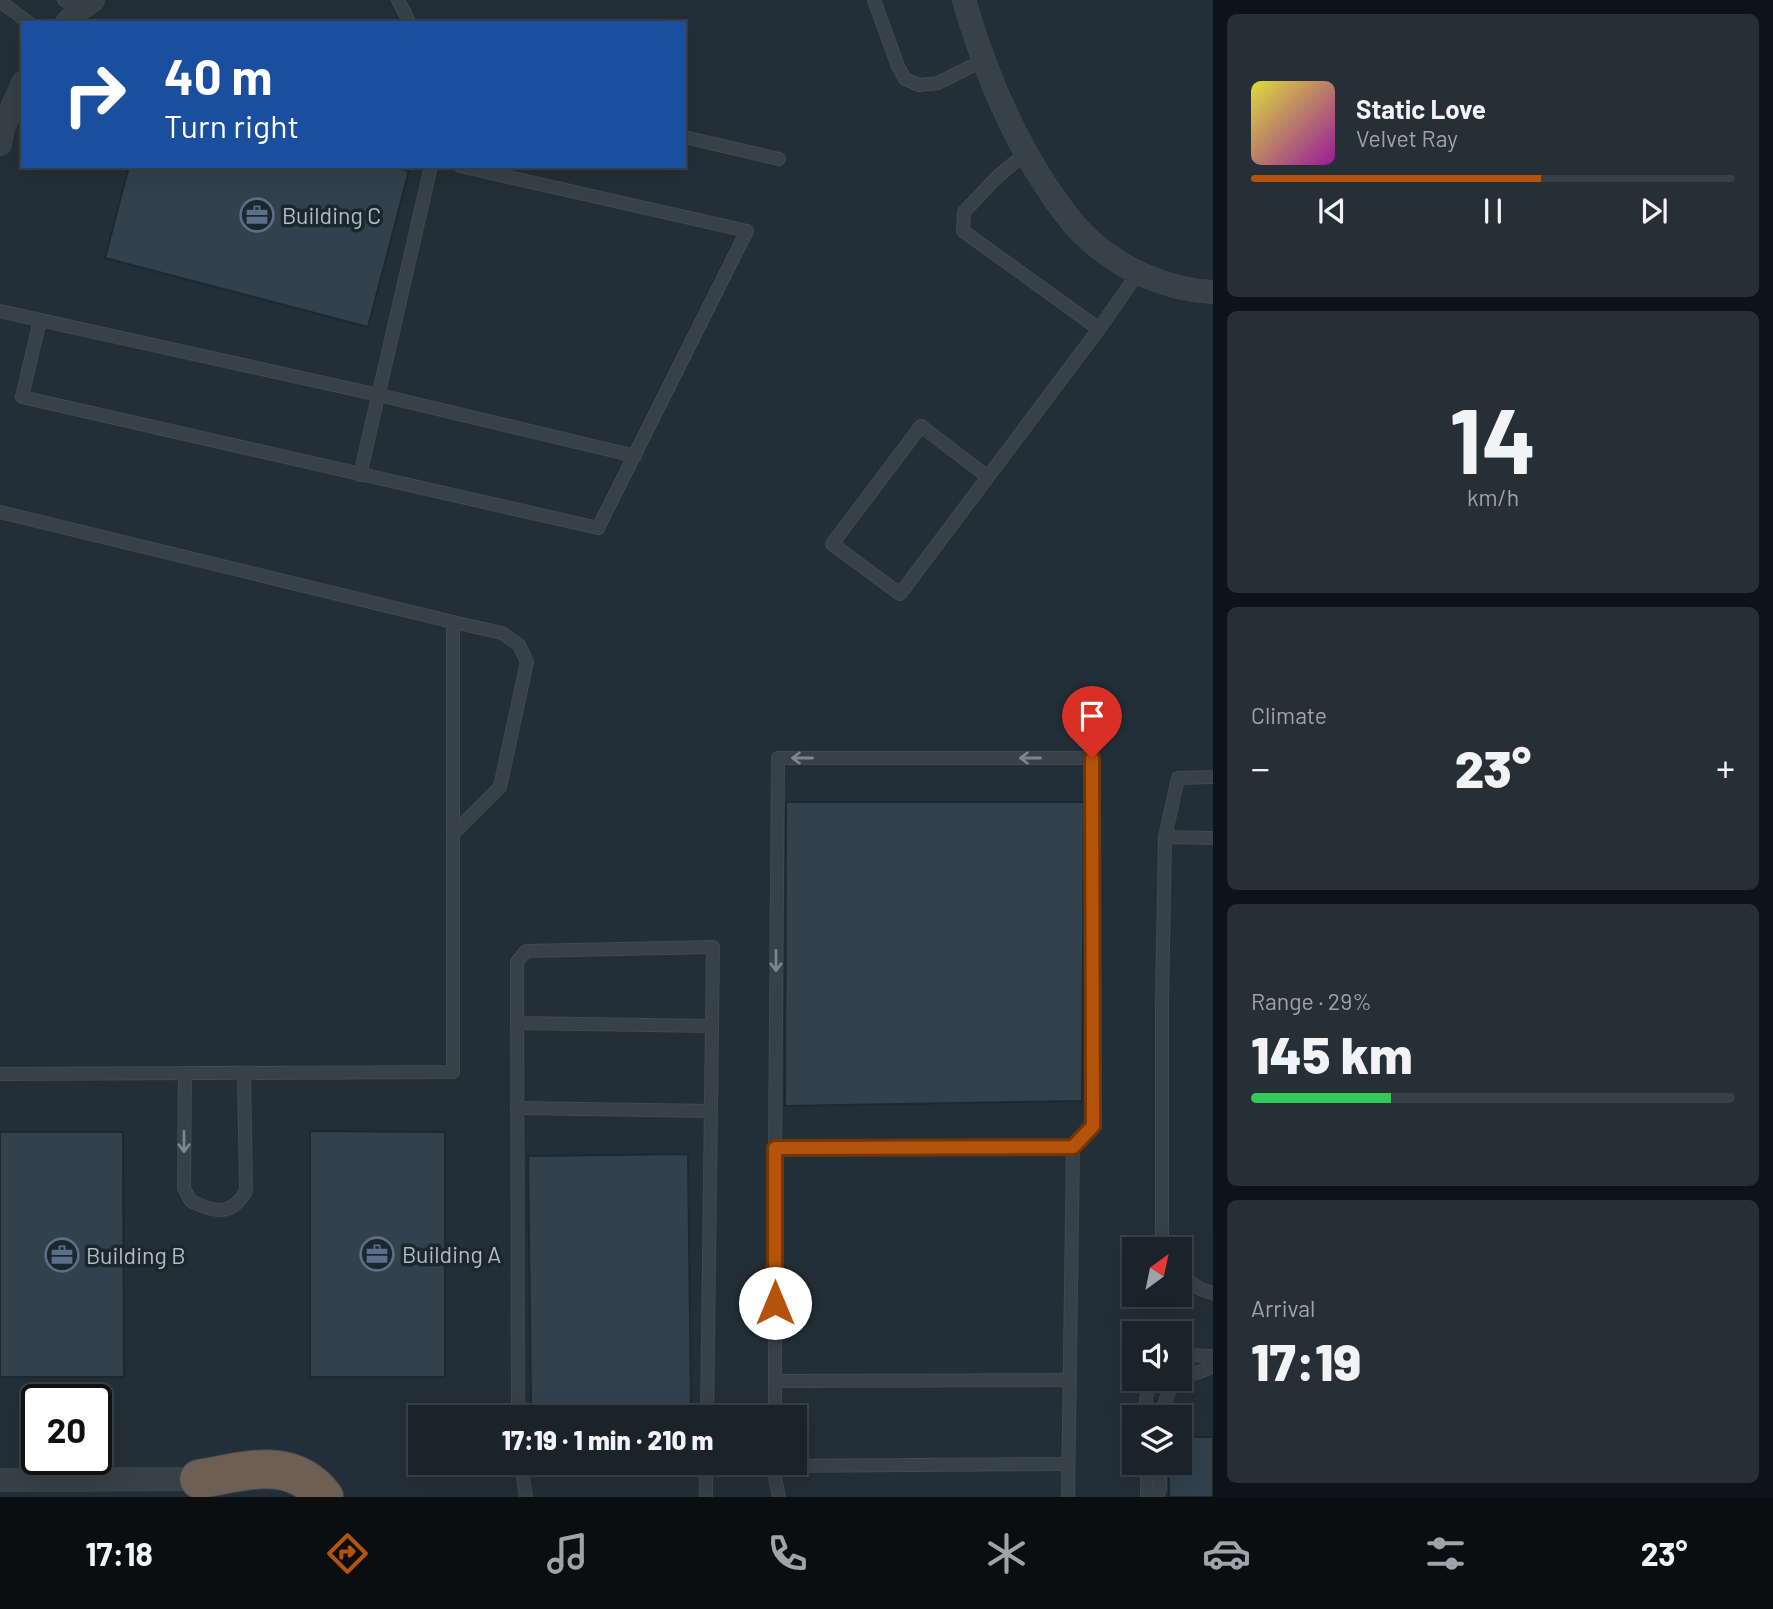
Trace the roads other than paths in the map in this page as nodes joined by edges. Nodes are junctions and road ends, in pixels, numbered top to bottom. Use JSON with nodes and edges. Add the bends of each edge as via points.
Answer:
{"nodes":[{"id":1,"x":398,"y":0,"type":"edge"},
{"id":2,"x":874,"y":0,"type":"edge"},
{"id":3,"x":964,"y":0,"type":"edge"},
{"id":4,"x":0,"y":1,"type":"edge"},
{"id":5,"x":26,"y":21,"type":"edge"},
{"id":6,"x":409,"y":21,"type":"edge"},
{"id":7,"x":984,"y":61,"type":"junction"},
{"id":8,"x":21,"y":88,"type":"edge"},
{"id":9,"x":686,"y":137,"type":"edge"},
{"id":10,"x":0,"y":144,"type":"edge"},
{"id":11,"x":1026,"y":153,"type":"junction"},
{"id":12,"x":779,"y":159,"type":"dead end"},
{"id":13,"x":431,"y":168,"type":"edge"},
{"id":14,"x":469,"y":168,"type":"edge"},
{"id":15,"x":1138,"y":273,"type":"junction"},
{"id":16,"x":1213,"y":292,"type":"edge"},
{"id":17,"x":0,"y":312,"type":"edge"},
{"id":18,"x":40,"y":320,"type":"junction"},
{"id":19,"x":1099,"y":329,"type":"junction"},
{"id":20,"x":379,"y":395,"type":"junction"},
{"id":21,"x":635,"y":456,"type":"junction"},
{"id":22,"x":360,"y":475,"type":"junction"},
{"id":23,"x":988,"y":477,"type":"junction"},
{"id":24,"x":0,"y":512,"type":"edge"},
{"id":25,"x":453,"y":622,"type":"junction"},
{"id":26,"x":1213,"y":778,"type":"edge"},
{"id":27,"x":453,"y":834,"type":"junction"},
{"id":28,"x":1165,"y":837,"type":"junction"},
{"id":29,"x":1213,"y":838,"type":"edge"},
{"id":30,"x":517,"y":1023,"type":"junction"},
{"id":31,"x":712,"y":1026,"type":"junction"},
{"id":32,"x":185,"y":1073,"type":"junction"},
{"id":33,"x":244,"y":1073,"type":"junction"},
{"id":34,"x":0,"y":1074,"type":"edge"},
{"id":35,"x":517,"y":1108,"type":"junction"},
{"id":36,"x":711,"y":1111,"type":"junction"},
{"id":37,"x":1073,"y":1147,"type":"junction"},
{"id":38,"x":775,"y":1148,"type":"junction"},
{"id":39,"x":1162,"y":1237,"type":"edge"},
{"id":40,"x":1192,"y":1283,"type":"edge"},
{"id":41,"x":1213,"y":1293,"type":"edge"},
{"id":42,"x":1192,"y":1355,"type":"edge"},
{"id":43,"x":1213,"y":1356,"type":"edge"},
{"id":44,"x":1213,"y":1365,"type":"edge"},
{"id":45,"x":1192,"y":1373,"type":"edge"},
{"id":46,"x":1070,"y":1380,"type":"junction"},
{"id":47,"x":775,"y":1381,"type":"junction"},
{"id":48,"x":518,"y":1405,"type":"edge"},
{"id":49,"x":707,"y":1405,"type":"edge"},
{"id":50,"x":775,"y":1405,"type":"edge"},
{"id":51,"x":807,"y":1464,"type":"edge"},
{"id":52,"x":1069,"y":1464,"type":"junction"},
{"id":53,"x":522,"y":1475,"type":"edge"},
{"id":54,"x":706,"y":1475,"type":"edge"},
{"id":55,"x":775,"y":1475,"type":"edge"},
{"id":56,"x":1147,"y":1475,"type":"edge"},
{"id":57,"x":1160,"y":1475,"type":"edge"},
{"id":58,"x":199,"y":1479,"type":"junction"},
{"id":59,"x":0,"y":1480,"type":"edge"},
{"id":60,"x":263,"y":1497,"type":"edge"},
{"id":61,"x":324,"y":1497,"type":"edge"},
{"id":62,"x":526,"y":1497,"type":"edge"},
{"id":63,"x":706,"y":1497,"type":"edge"},
{"id":64,"x":779,"y":1497,"type":"edge"},
{"id":65,"x":1068,"y":1497,"type":"edge"},
{"id":66,"x":1147,"y":1497,"type":"edge"},
{"id":67,"x":1157,"y":1497,"type":"edge"}],
"edges":[{"from":1,"to":6,"type":"lane"},
{"from":2,"to":7,"type":"lane","via":[[905,79],[919,85],[938,83]]},
{"from":3,"to":7,"type":"street"},
{"from":4,"to":5,"type":"lane"},
{"from":7,"to":11,"type":"street"},
{"from":8,"to":10,"type":"street"},
{"from":9,"to":12,"type":"lane"},
{"from":11,"to":15,"type":"street","via":[[1082,234]]},
{"from":11,"to":19,"type":"lane","via":[[964,212],[963,231]]},
{"from":13,"to":20,"type":"lane"},
{"from":14,"to":21,"type":"lane","via":[[747,231]]},
{"from":15,"to":16,"type":"street","via":[[1171,285]]},
{"from":15,"to":19,"type":"lane"},
{"from":17,"to":18,"type":"lane"},
{"from":18,"to":20,"type":"lane"},
{"from":18,"to":22,"type":"lane","via":[[22,397]]},
{"from":19,"to":23,"type":"lane"},
{"from":20,"to":21,"type":"lane"},
{"from":20,"to":22,"type":"lane"},
{"from":21,"to":22,"type":"lane","via":[[598,528]]},
{"from":23,"to":23,"type":"lane","via":[[900,594],[832,544],[921,426]]},
{"from":24,"to":25,"type":"lane"},
{"from":25,"to":27,"type":"lane"},
{"from":25,"to":27,"type":"lane","via":[[502,633],[519,645],[527,662],[500,787]]},
{"from":26,"to":28,"type":"lane","via":[[1178,778]]},
{"from":27,"to":33,"type":"lane","via":[[453,1072]]},
{"from":28,"to":29,"type":"lane"},
{"from":28,"to":39,"type":"lane"},
{"from":30,"to":31,"type":"lane"},
{"from":30,"to":31,"type":"lane","via":[[517,962],[526,951],[713,947]]},
{"from":30,"to":35,"type":"lane"},
{"from":31,"to":36,"type":"lane"},
{"from":32,"to":33,"type":"lane"},
{"from":32,"to":33,"type":"lane","one_way":true,"via":[[184,1188],[191,1201],[214,1210],[229,1209],[246,1191]]},
{"from":32,"to":34,"type":"lane"},
{"from":35,"to":36,"type":"lane"},
{"from":35,"to":48,"type":"lane"},
{"from":36,"to":49,"type":"lane"},
{"from":37,"to":38,"type":"lane"},
{"from":37,"to":38,"type":"lane","one_way":true,"via":[[1093,1126],[1092,758],[778,758]]},
{"from":37,"to":46,"type":"lane"},
{"from":38,"to":47,"type":"lane"},
{"from":40,"to":41,"type":"lane"},
{"from":42,"to":43,"type":"lane"},
{"from":44,"to":45,"type":"lane"},
{"from":46,"to":47,"type":"lane"},
{"from":46,"to":52,"type":"lane"},
{"from":47,"to":50,"type":"lane"},
{"from":51,"to":52,"type":"lane"},
{"from":52,"to":65,"type":"lane"},
{"from":53,"to":62,"type":"lane"},
{"from":54,"to":63,"type":"lane"},
{"from":55,"to":64,"type":"lane"},
{"from":56,"to":66,"type":"lane"},
{"from":57,"to":67,"type":"lane"},
{"from":58,"to":59,"type":"street"},
{"from":58,"to":60,"type":"highway"},
{"from":58,"to":61,"type":"highway","via":[[280,1469],[310,1482]]}]}
